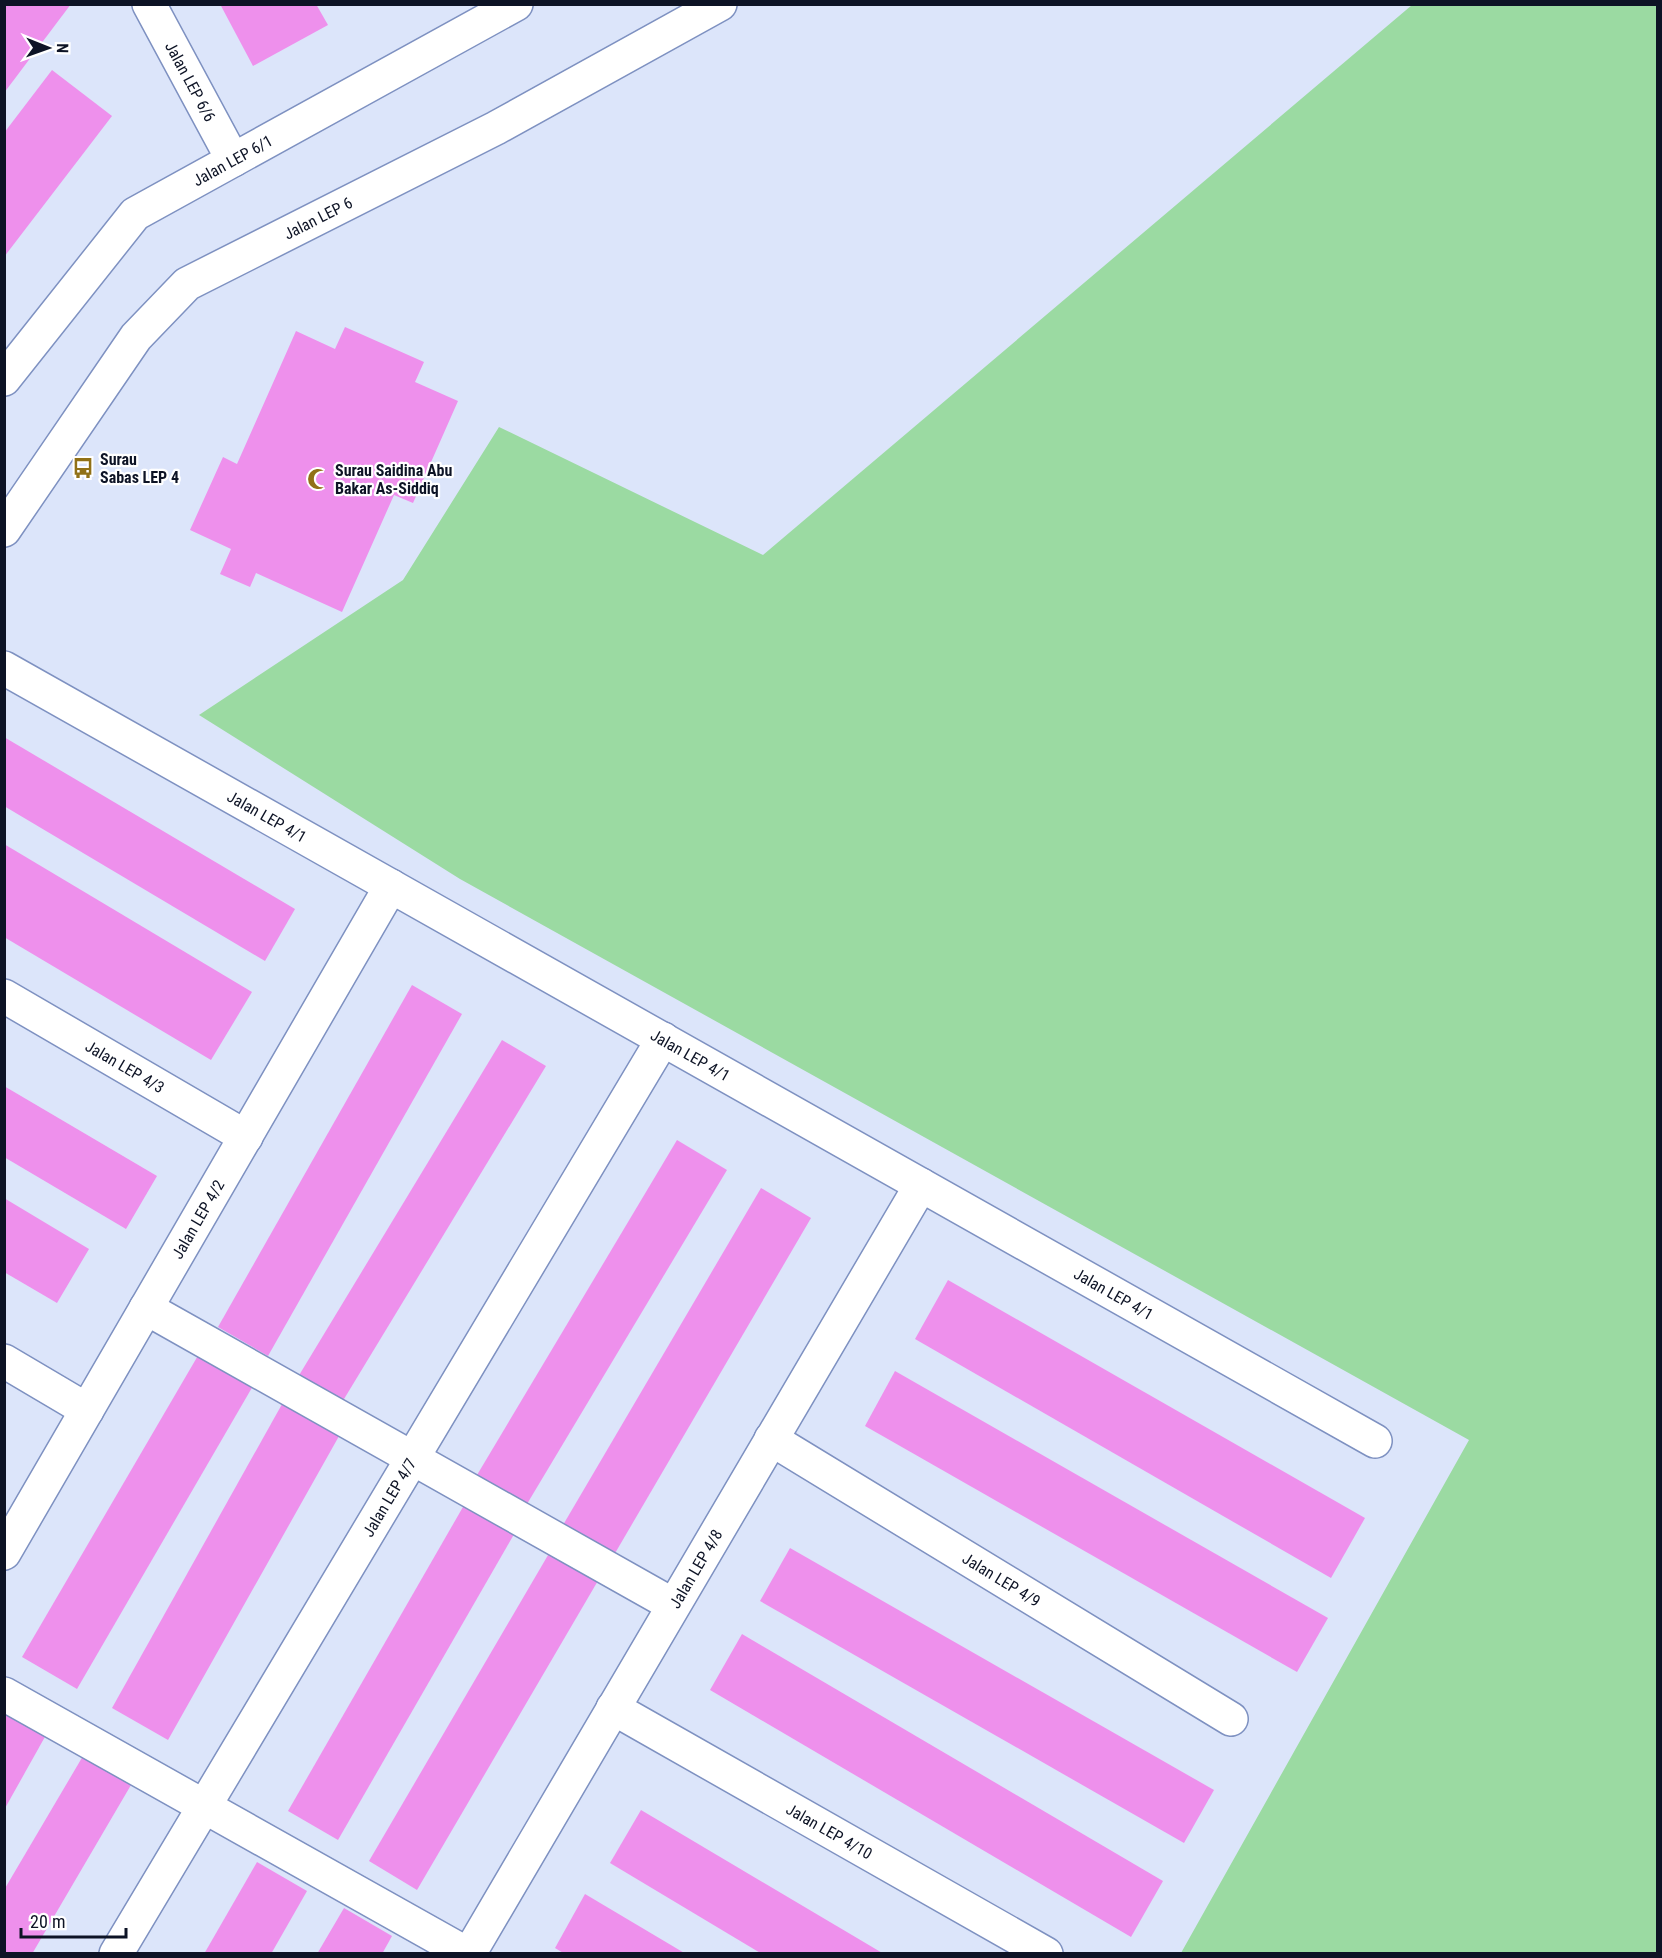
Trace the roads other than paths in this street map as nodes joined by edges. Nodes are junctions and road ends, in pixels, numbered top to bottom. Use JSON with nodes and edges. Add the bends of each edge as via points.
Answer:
{"nodes":[{"id":1,"x":149,"y":4,"type":"edge"},
{"id":2,"x":720,"y":4,"type":"edge"},
{"id":3,"x":510,"y":6,"type":"edge"},
{"id":4,"x":232,"y":160,"type":"junction"},
{"id":5,"x":4,"y":379,"type":"edge"},
{"id":6,"x":4,"y":531,"type":"edge"},
{"id":7,"x":4,"y":668,"type":"edge"},
{"id":8,"x":391,"y":886,"type":"junction"},
{"id":9,"x":4,"y":996,"type":"edge"},
{"id":10,"x":663,"y":1039,"type":"junction"},
{"id":11,"x":246,"y":1137,"type":"junction"},
{"id":12,"x":921,"y":1185,"type":"junction"},
{"id":13,"x":146,"y":1308,"type":"junction"},
{"id":14,"x":4,"y":1361,"type":"edge"},
{"id":15,"x":87,"y":1410,"type":"junction"},
{"id":16,"x":771,"y":1439,"type":"junction"},
{"id":17,"x":1375,"y":1441,"type":"dead end"},
{"id":18,"x":413,"y":1457,"type":"junction"},
{"id":19,"x":4,"y":1553,"type":"edge"},
{"id":20,"x":673,"y":1605,"type":"junction"},
{"id":21,"x":4,"y":1694,"type":"edge"},
{"id":22,"x":613,"y":1708,"type":"junction"},
{"id":23,"x":1231,"y":1719,"type":"dead end"},
{"id":24,"x":204,"y":1806,"type":"junction"},
{"id":25,"x":116,"y":1953,"type":"edge"},
{"id":26,"x":468,"y":1953,"type":"edge"},
{"id":27,"x":1046,"y":1953,"type":"edge"}],
"edges":[{"from":1,"to":4,"type":"street","name":"Jalan LEP 6/6"},
{"from":2,"to":6,"type":"street","name":"Jalan LEP 6","via":[[496,128],[187,284],[136,337]]},
{"from":3,"to":4,"type":"street","name":"Jalan LEP 6/1"},
{"from":4,"to":5,"type":"street","name":"Jalan LEP 6/1","via":[[135,213]]},
{"from":7,"to":8,"type":"street","name":"Jalan LEP 4/1"},
{"from":8,"to":10,"type":"street","name":"Jalan LEP 4/1"},
{"from":8,"to":11,"type":"street","name":"Jalan LEP 4/2"},
{"from":9,"to":11,"type":"street","name":"Jalan LEP 4/3"},
{"from":10,"to":12,"type":"street","name":"Jalan LEP 4/1"},
{"from":10,"to":18,"type":"street","name":"Jalan LEP 4/7"},
{"from":11,"to":13,"type":"street","name":"Jalan LEP 4/2"},
{"from":12,"to":16,"type":"street","name":"Jalan LEP 4/8"},
{"from":12,"to":17,"type":"street","name":"Jalan LEP 4/1"},
{"from":13,"to":15,"type":"street","name":"Jalan LEP 4/2"},
{"from":13,"to":18,"type":"street"},
{"from":14,"to":15,"type":"street"},
{"from":15,"to":19,"type":"street","name":"Jalan LEP 4/2"},
{"from":16,"to":20,"type":"street","name":"Jalan LEP 4/8"},
{"from":16,"to":23,"type":"street","name":"Jalan LEP 4/9"},
{"from":18,"to":20,"type":"street"},
{"from":18,"to":24,"type":"street","name":"Jalan LEP 4/7"},
{"from":20,"to":22,"type":"street","name":"Jalan LEP 4/8"},
{"from":21,"to":24,"type":"street"},
{"from":22,"to":26,"type":"street","name":"Jalan LEP 4/8"},
{"from":22,"to":27,"type":"street","name":"Jalan LEP 4/10"},
{"from":24,"to":25,"type":"street","name":"Jalan LEP 4/7"},
{"from":24,"to":26,"type":"street"}]}
